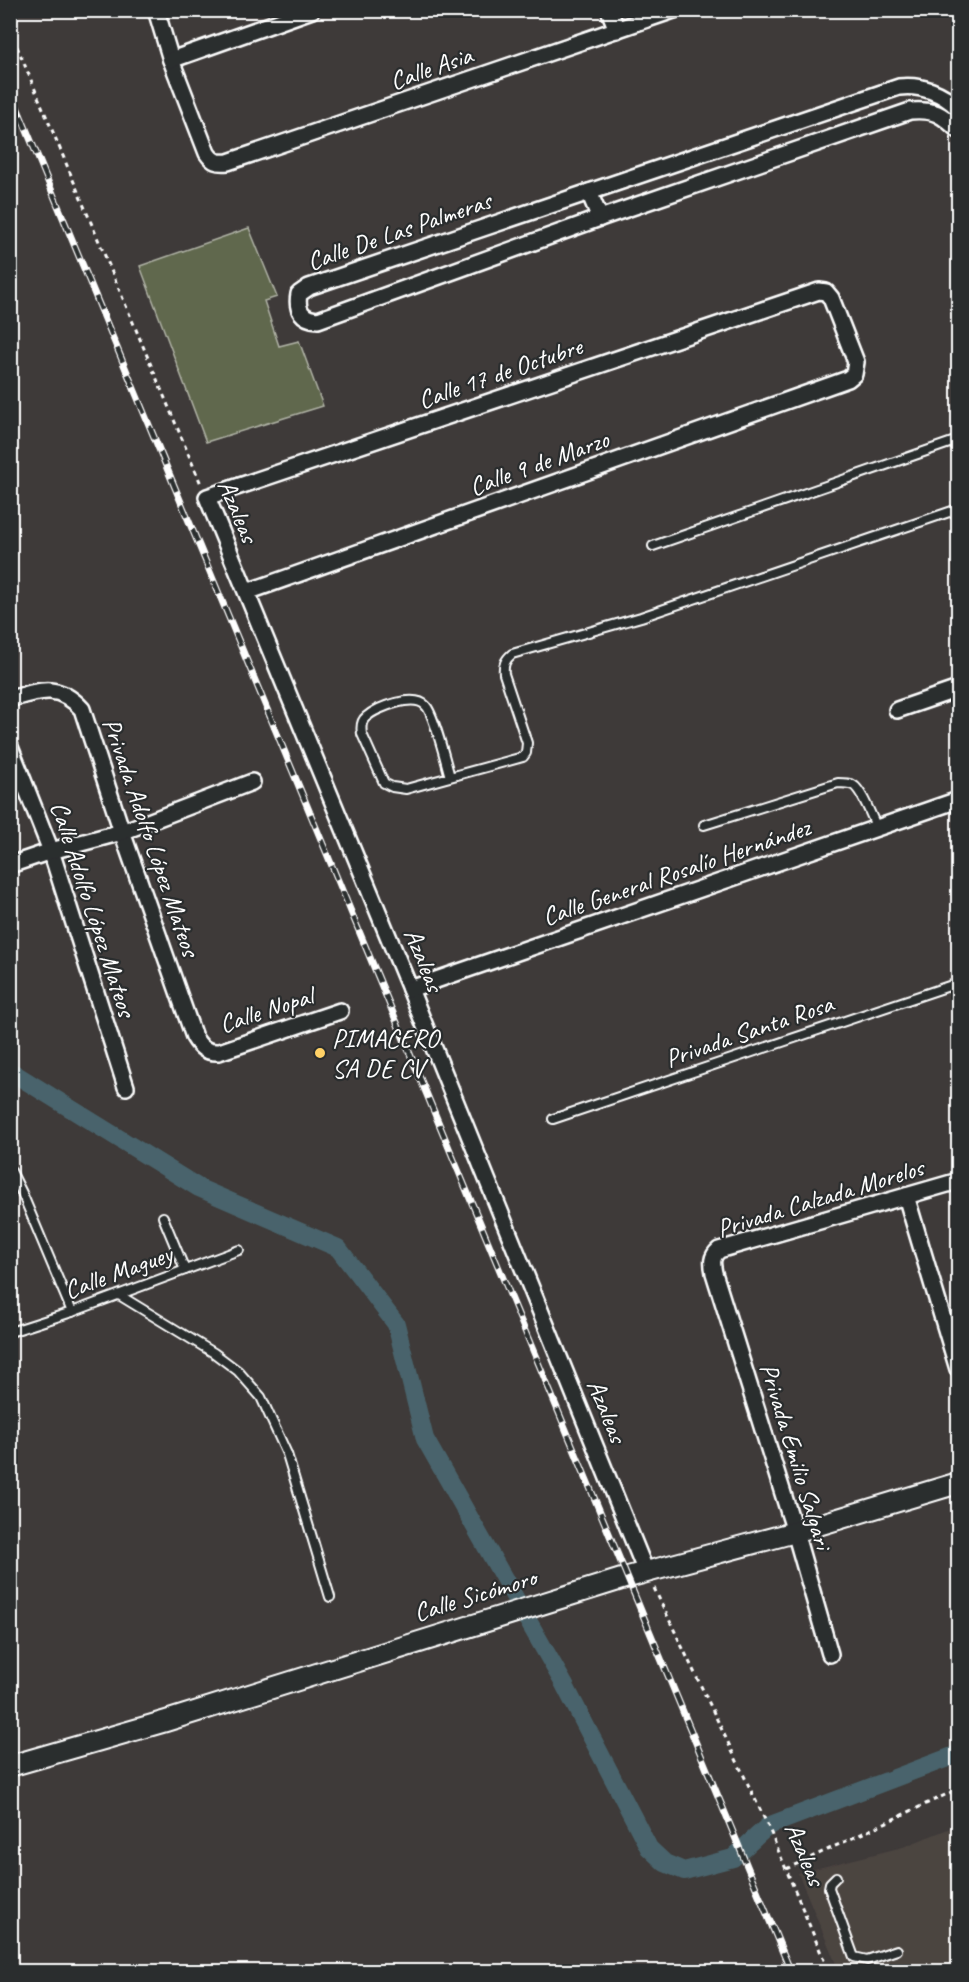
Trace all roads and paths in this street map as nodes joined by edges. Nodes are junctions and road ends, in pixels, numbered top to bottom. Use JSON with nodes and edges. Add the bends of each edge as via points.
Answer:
{"nodes":[{"id":1,"x":156,"y":10,"type":"edge"},
{"id":2,"x":312,"y":10,"type":"edge"},
{"id":3,"x":609,"y":10,"type":"edge"},
{"id":4,"x":674,"y":10,"type":"edge"},
{"id":5,"x":10,"y":30,"type":"edge"},
{"id":6,"x":616,"y":30,"type":"junction"},
{"id":7,"x":171,"y":60,"type":"junction"},
{"id":8,"x":936,"y":93,"type":"junction"},
{"id":9,"x":958,"y":108,"type":"edge"},
{"id":10,"x":935,"y":112,"type":"junction"},
{"id":11,"x":958,"y":129,"type":"edge"},
{"id":12,"x":589,"y":192,"type":"junction"},
{"id":13,"x":600,"y":218,"type":"junction"},
{"id":14,"x":809,"y":294,"type":"joint"},
{"id":15,"x":958,"y":440,"type":"edge"},
{"id":16,"x":207,"y":497,"type":"junction"},
{"id":17,"x":958,"y":509,"type":"edge"},
{"id":18,"x":653,"y":546,"type":"dead end"},
{"id":19,"x":246,"y":592,"type":"junction"},
{"id":20,"x":958,"y":689,"type":"edge"},
{"id":21,"x":10,"y":699,"type":"edge"},
{"id":22,"x":897,"y":710,"type":"dead end"},
{"id":23,"x":10,"y":747,"type":"edge"},
{"id":24,"x":450,"y":777,"type":"junction"},
{"id":25,"x":252,"y":782,"type":"dead end"},
{"id":26,"x":958,"y":800,"type":"edge"},
{"id":27,"x":704,"y":825,"type":"dead end"},
{"id":28,"x":877,"y":828,"type":"junction"},
{"id":29,"x":122,"y":832,"type":"junction"},
{"id":30,"x":51,"y":851,"type":"junction"},
{"id":31,"x":10,"y":865,"type":"edge"},
{"id":32,"x":958,"y":983,"type":"edge"},
{"id":33,"x":410,"y":988,"type":"junction"},
{"id":34,"x":340,"y":1011,"type":"dead end"},
{"id":35,"x":207,"y":1051,"type":"joint"},
{"id":36,"x":126,"y":1087,"type":"dead end"},
{"id":37,"x":553,"y":1119,"type":"dead end"},
{"id":38,"x":10,"y":1169,"type":"edge"},
{"id":39,"x":958,"y":1181,"type":"edge"},
{"id":40,"x":906,"y":1196,"type":"junction"},
{"id":41,"x":163,"y":1217,"type":"dead end"},
{"id":42,"x":239,"y":1250,"type":"dead end"},
{"id":43,"x":185,"y":1270,"type":"junction"},
{"id":44,"x":714,"y":1273,"type":"joint"},
{"id":45,"x":119,"y":1294,"type":"junction"},
{"id":46,"x":72,"y":1312,"type":"junction"},
{"id":47,"x":10,"y":1332,"type":"edge"},
{"id":48,"x":958,"y":1369,"type":"edge"},
{"id":49,"x":958,"y":1483,"type":"edge"},
{"id":50,"x":795,"y":1532,"type":"junction"},
{"id":51,"x":646,"y":1572,"type":"junction"},
{"id":52,"x":330,"y":1597,"type":"dead end"},
{"id":53,"x":830,"y":1654,"type":"dead end"},
{"id":54,"x":10,"y":1766,"type":"edge"},
{"id":55,"x":958,"y":1789,"type":"edge"},
{"id":56,"x":786,"y":1869,"type":"junction"},
{"id":57,"x":836,"y":1877,"type":"dead end"},
{"id":58,"x":897,"y":1950,"type":"dead end"},
{"id":59,"x":829,"y":1971,"type":"edge"}],
"edges":[{"from":1,"to":7,"type":"street"},
{"from":2,"to":7,"type":"street"},
{"from":3,"to":6,"type":"street"},
{"from":4,"to":6,"type":"street","name":"Calle Asia"},
{"from":5,"to":16,"type":"path","name":"Azaleas"},
{"from":6,"to":7,"type":"street","name":"Calle Asia","via":[[218,163],[207,153]]},
{"from":8,"to":9,"type":"street","name":"Calle De Las Palmeras"},
{"from":8,"to":10,"type":"street"},
{"from":8,"to":12,"type":"street","name":"Calle De Las Palmeras","via":[[924,88],[899,87]]},
{"from":10,"to":11,"type":"street"},
{"from":10,"to":13,"type":"street","name":"Calle De Las Palmeras","via":[[910,111]]},
{"from":12,"to":13,"type":"street"},
{"from":12,"to":13,"type":"street","name":"Calle De Las Palmeras","via":[[309,287],[299,294],[300,309],[308,319],[318,320]]},
{"from":14,"to":16,"type":"street","name":"Calle 17 de Octubre"},
{"from":14,"to":19,"type":"street","name":"Calle 9 de Marzo","via":[[826,292],[831,298],[856,362],[854,374],[848,379]]},
{"from":15,"to":18,"type":"lane"},
{"from":16,"to":19,"type":"street","name":"Azaleas"},
{"from":17,"to":24,"type":"lane","via":[[641,618],[512,654],[503,665],[504,674],[528,743],[524,757]]},
{"from":19,"to":33,"type":"street","name":"Azaleas"},
{"from":20,"to":22,"type":"street"},
{"from":21,"to":29,"type":"street","name":"Privada Adolfo López Mateos","via":[[45,690],[70,696],[82,709]]},
{"from":23,"to":30,"type":"street","name":"Calle Adolfo López Mateos"},
{"from":24,"to":24,"type":"lane","via":[[429,710],[421,701],[408,699],[366,717],[362,734],[384,783],[406,789]]},
{"from":25,"to":29,"type":"street"},
{"from":26,"to":28,"type":"street","name":"Calle General Rosalío Hernández"},
{"from":27,"to":28,"type":"lane","via":[[845,783],[858,790]]},
{"from":28,"to":33,"type":"street","name":"Calle General Rosalío Hernández"},
{"from":29,"to":30,"type":"street"},
{"from":29,"to":35,"type":"street","name":"Privada Adolfo López Mateos","via":[[194,1037]]},
{"from":30,"to":31,"type":"street"},
{"from":30,"to":36,"type":"street","name":"Calle Adolfo López Mateos"},
{"from":32,"to":37,"type":"lane","name":"Privada Santa Rosa"},
{"from":33,"to":51,"type":"street","name":"Azaleas"},
{"from":34,"to":35,"type":"street","name":"Calle Nopal","via":[[219,1052]]},
{"from":38,"to":46,"type":"lane"},
{"from":39,"to":40,"type":"street","name":"Privada Calzada Morelos"},
{"from":40,"to":44,"type":"street","name":"Privada Calzada Morelos","via":[[719,1250],[712,1260]]},
{"from":40,"to":48,"type":"street"},
{"from":41,"to":43,"type":"lane"},
{"from":42,"to":43,"type":"lane","name":"Calle Maguey"},
{"from":43,"to":45,"type":"lane","name":"Calle Maguey"},
{"from":44,"to":50,"type":"street","name":"Privada Emilio Salgari"},
{"from":45,"to":46,"type":"lane","name":"Calle Maguey"},
{"from":45,"to":52,"type":"lane","via":[[222,1359],[261,1398],[287,1454]]},
{"from":46,"to":47,"type":"lane","name":"Calle Maguey"},
{"from":49,"to":50,"type":"street","name":"Calle Sicómoro"},
{"from":50,"to":51,"type":"street","name":"Calle Sicómoro"},
{"from":50,"to":53,"type":"street","name":"Privada Emilio Salgari"},
{"from":51,"to":54,"type":"street","name":"Calle Sicómoro"},
{"from":51,"to":56,"type":"path","name":"Azaleas"},
{"from":55,"to":56,"type":"path"},
{"from":56,"to":59,"type":"path","name":"Azaleas"},
{"from":57,"to":58,"type":"lane","via":[[829,1888],[856,1958],[867,1960]]}]}
